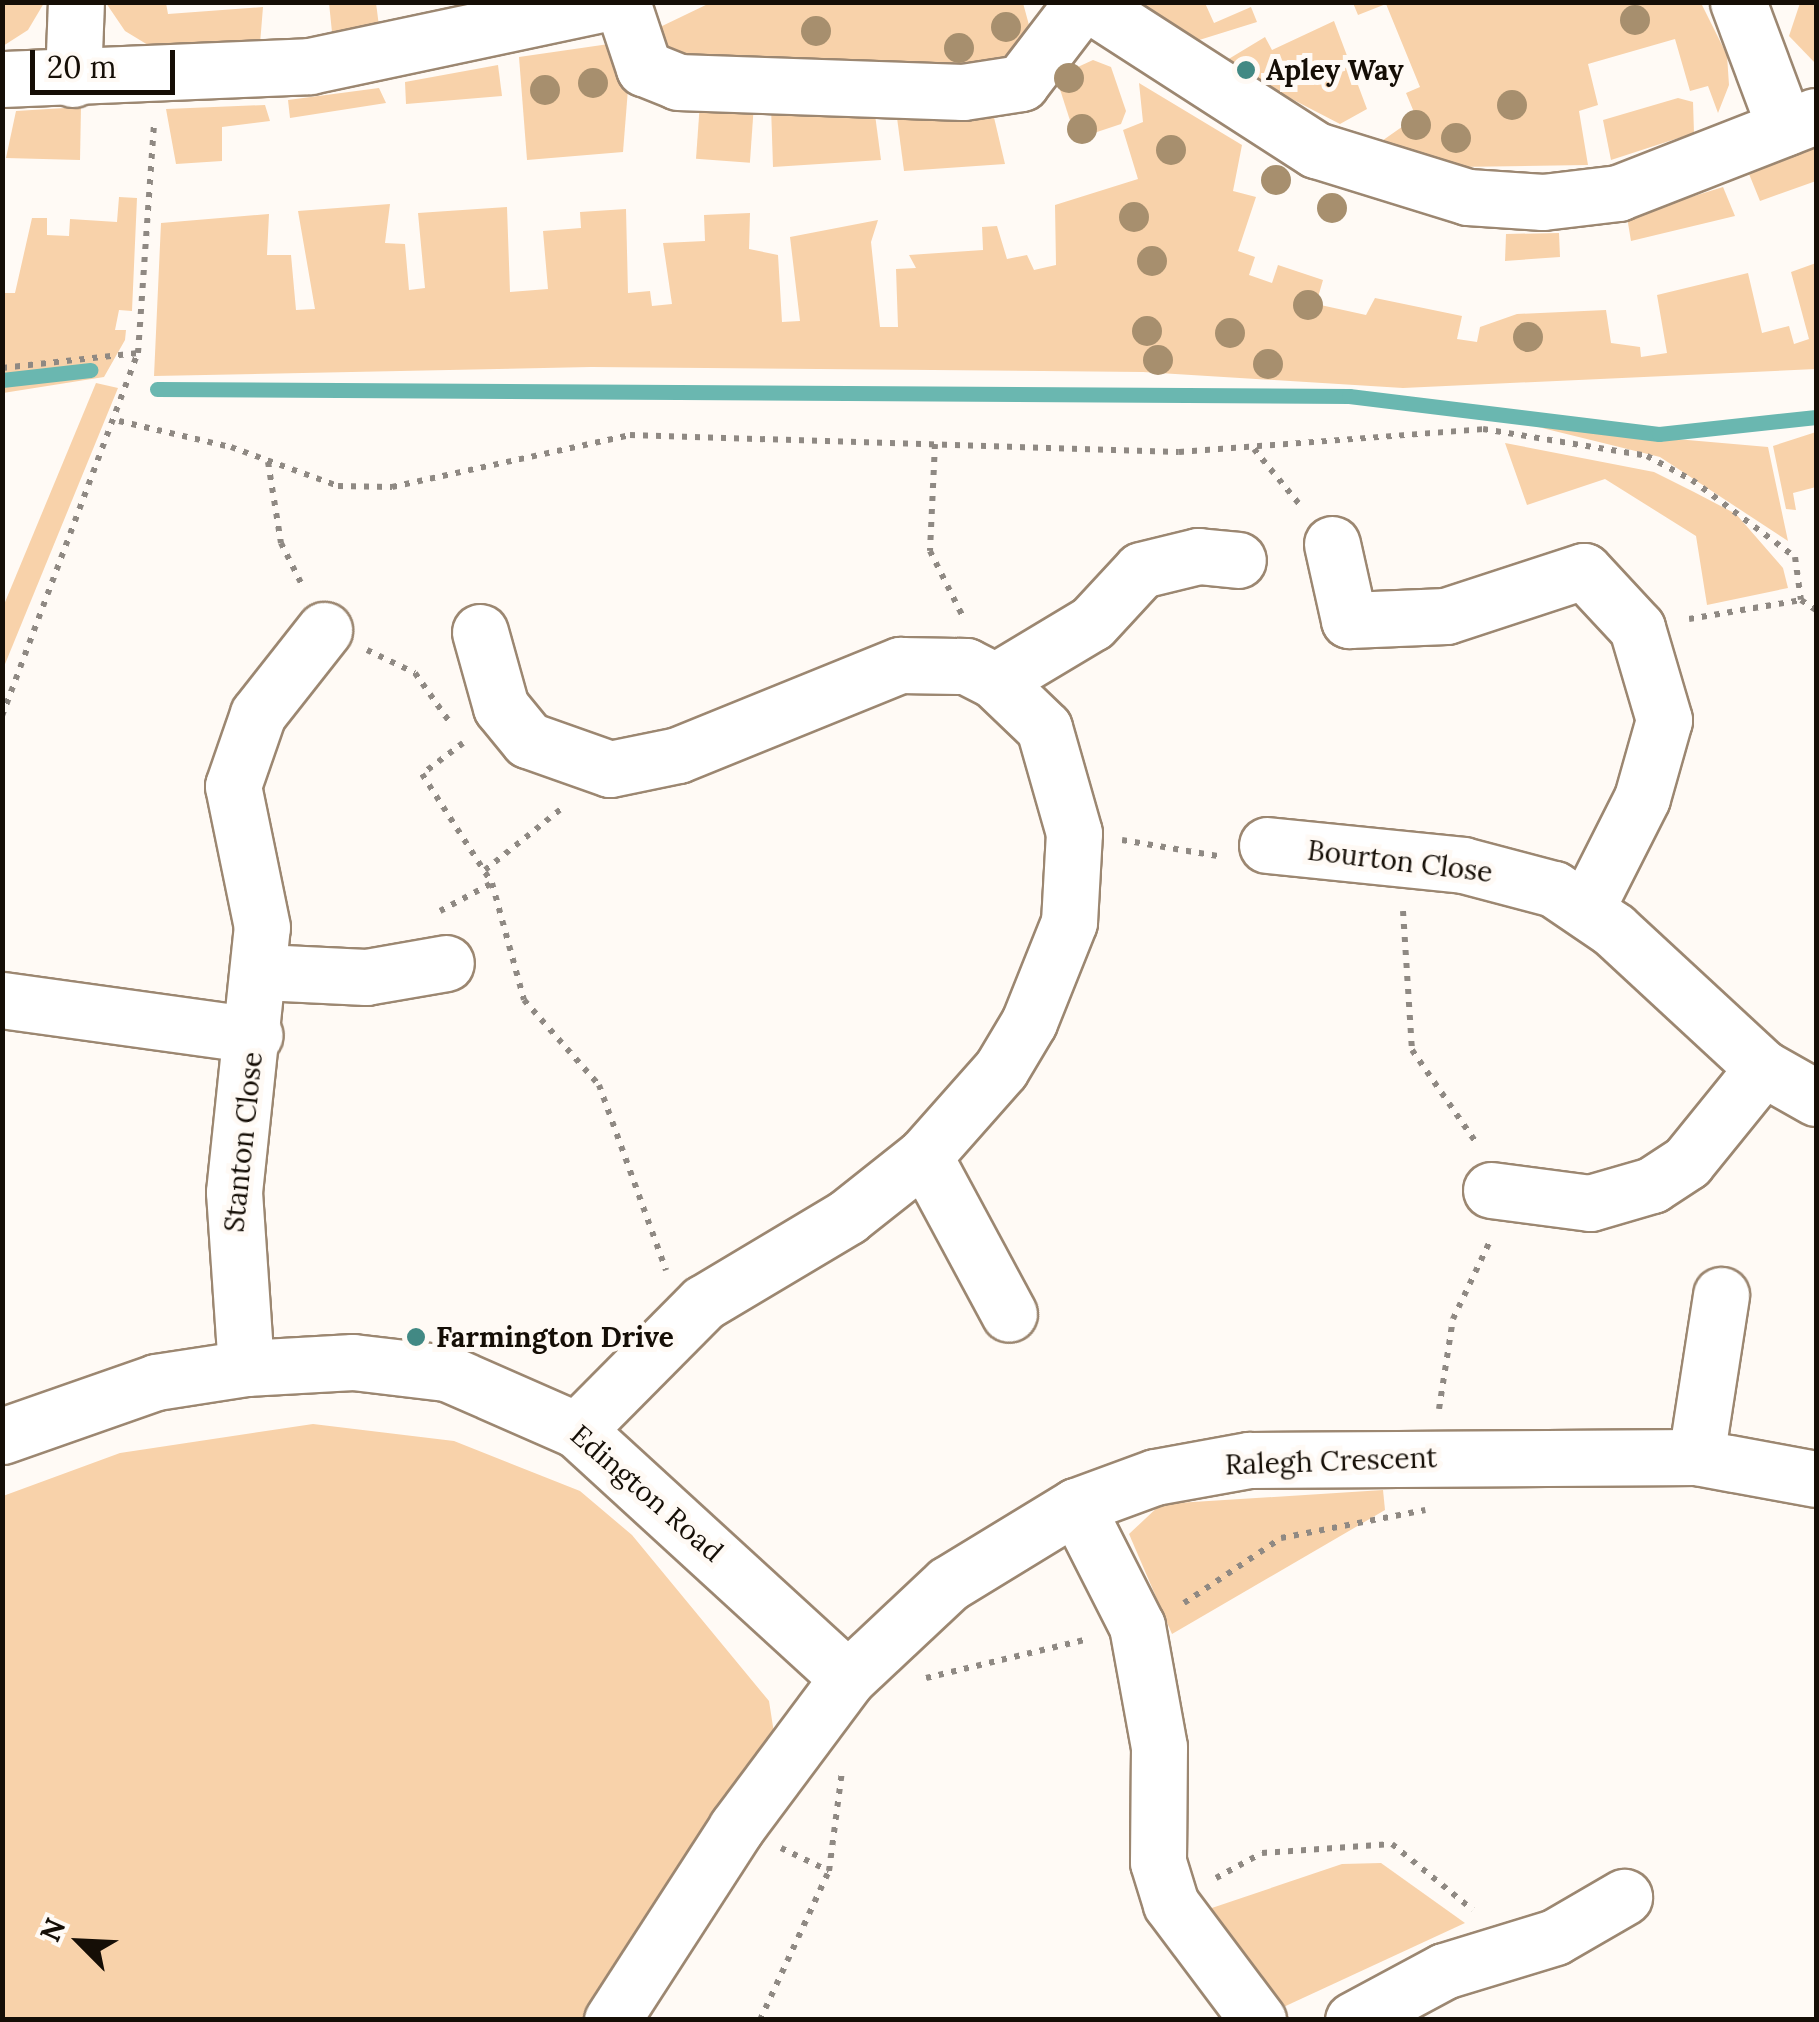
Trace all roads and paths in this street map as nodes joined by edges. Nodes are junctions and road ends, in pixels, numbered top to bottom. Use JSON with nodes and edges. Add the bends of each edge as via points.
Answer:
{"nodes":[{"id":1,"x":76,"y":2,"type":"edge"},
{"id":2,"x":610,"y":2,"type":"edge"},
{"id":3,"x":622,"y":2,"type":"edge"},
{"id":4,"x":1085,"y":2,"type":"edge"},
{"id":5,"x":1738,"y":2,"type":"edge"},
{"id":6,"x":443,"y":23,"type":"edge"},
{"id":7,"x":155,"y":78,"type":"junction"},
{"id":8,"x":2,"y":79,"type":"edge"},
{"id":9,"x":73,"y":79,"type":"junction"},
{"id":10,"x":1801,"y":122,"type":"edge"},
{"id":11,"x":138,"y":353,"type":"junction"},
{"id":12,"x":2,"y":368,"type":"edge"},
{"id":13,"x":119,"y":421,"type":"junction"},
{"id":14,"x":935,"y":444,"type":"junction"},
{"id":15,"x":1253,"y":448,"type":"junction"},
{"id":16,"x":268,"y":462,"type":"junction"},
{"id":17,"x":1332,"y":544,"type":"joint"},
{"id":18,"x":1238,"y":560,"type":"dead end"},
{"id":19,"x":1801,"y":600,"type":"junction"},
{"id":20,"x":1816,"y":610,"type":"edge"},
{"id":21,"x":1637,"y":628,"type":"junction"},
{"id":22,"x":324,"y":630,"type":"junction"},
{"id":23,"x":480,"y":632,"type":"dead end"},
{"id":24,"x":995,"y":681,"type":"junction"},
{"id":25,"x":2,"y":716,"type":"edge"},
{"id":26,"x":610,"y":770,"type":"junction"},
{"id":27,"x":1074,"y":833,"type":"junction"},
{"id":28,"x":1267,"y":845,"type":"joint"},
{"id":29,"x":1407,"y":858,"type":"junction"},
{"id":30,"x":485,"y":870,"type":"junction"},
{"id":31,"x":1587,"y":907,"type":"junction"},
{"id":32,"x":446,"y":963,"type":"dead end"},
{"id":33,"x":262,"y":972,"type":"junction"},
{"id":34,"x":2,"y":1000,"type":"edge"},
{"id":35,"x":255,"y":1035,"type":"junction"},
{"id":36,"x":1764,"y":1068,"type":"junction"},
{"id":37,"x":1816,"y":1098,"type":"edge"},
{"id":38,"x":924,"y":1156,"type":"junction"},
{"id":39,"x":1501,"y":1192,"type":"junction"},
{"id":40,"x":1721,"y":1295,"type":"dead end"},
{"id":41,"x":702,"y":1303,"type":"junction"},
{"id":42,"x":1009,"y":1314,"type":"dead end"},
{"id":43,"x":246,"y":1368,"type":"junction"},
{"id":44,"x":578,"y":1430,"type":"junction"},
{"id":45,"x":2,"y":1436,"type":"edge"},
{"id":46,"x":1431,"y":1456,"type":"junction"},
{"id":47,"x":1696,"y":1457,"type":"junction"},
{"id":48,"x":1816,"y":1479,"type":"edge"},
{"id":49,"x":1076,"y":1506,"type":"junction"},
{"id":50,"x":1138,"y":1626,"type":"junction"},
{"id":51,"x":848,"y":1678,"type":"junction"},
{"id":52,"x":841,"y":1760,"type":"dead end"},
{"id":53,"x":1624,"y":1897,"type":"dead end"},
{"id":54,"x":1172,"y":1904,"type":"junction"},
{"id":55,"x":1520,"y":1944,"type":"junction"},
{"id":56,"x":612,"y":2020,"type":"edge"},
{"id":57,"x":760,"y":2020,"type":"edge"},
{"id":58,"x":1258,"y":2020,"type":"edge"},
{"id":59,"x":1353,"y":2020,"type":"edge"}],
"edges":[{"from":1,"to":9,"type":"street"},
{"from":2,"to":6,"type":"street"},
{"from":3,"to":4,"type":"street","via":[[644,68],[678,82],[963,92],[1020,83]]},
{"from":4,"to":10,"type":"street","via":[[1316,150],[1468,197],[1543,202],[1618,193]]},
{"from":5,"to":10,"type":"street"},
{"from":6,"to":7,"type":"street"},
{"from":7,"to":9,"type":"street"},
{"from":7,"to":11,"type":"path"},
{"from":8,"to":9,"type":"street"},
{"from":11,"to":12,"type":"path"},
{"from":11,"to":13,"type":"path"},
{"from":13,"to":16,"type":"path"},
{"from":13,"to":25,"type":"path"},
{"from":14,"to":15,"type":"path"},
{"from":14,"to":16,"type":"path","via":[[630,435],[392,487],[338,486]]},
{"from":14,"to":24,"type":"path","via":[[930,552]]},
{"from":15,"to":17,"type":"path"},
{"from":15,"to":19,"type":"path","via":[[1483,429],[1647,456],[1794,557]]},
{"from":16,"to":22,"type":"path","via":[[281,543]]},
{"from":17,"to":21,"type":"street","via":[[1348,620],[1446,616],[1584,571]]},
{"from":18,"to":24,"type":"street","via":[[1198,556],[1141,570],[1092,623]]},
{"from":19,"to":20,"type":"path"},
{"from":19,"to":21,"type":"path"},
{"from":21,"to":31,"type":"street","via":[[1664,720],[1642,798]]},
{"from":22,"to":30,"type":"path","via":[[414,672],[464,742],[422,774]]},
{"from":22,"to":33,"type":"street","name":"Stanton Close","via":[[258,714],[233,786],[256,878]]},
{"from":23,"to":26,"type":"street","via":[[501,706],[528,740]]},
{"from":24,"to":26,"type":"street","via":[[966,666],[900,666],[678,756]]},
{"from":24,"to":27,"type":"street","via":[[1044,728]]},
{"from":26,"to":30,"type":"path"},
{"from":27,"to":28,"type":"path","via":[[1252,861]]},
{"from":27,"to":38,"type":"street","via":[[1056,968],[1001,1069]]},
{"from":28,"to":29,"type":"street","name":"Bourton Close"},
{"from":29,"to":31,"type":"street","name":"Bourton Close","via":[[1511,874]]},
{"from":29,"to":39,"type":"path","via":[[1400,940],[1412,1050],[1471,1128]]},
{"from":30,"to":41,"type":"path","via":[[524,1000],[599,1085],[669,1280]]},
{"from":31,"to":36,"type":"street","name":"Bourton Close"},
{"from":32,"to":33,"type":"street","via":[[366,977]]},
{"from":33,"to":35,"type":"street","name":"Stanton Close"},
{"from":34,"to":35,"type":"street","name":"Stanton Close"},
{"from":35,"to":43,"type":"street","name":"Stanton Close","via":[[234,1192]]},
{"from":36,"to":37,"type":"street","name":"Bourton Close"},
{"from":36,"to":39,"type":"street","via":[[1687,1162],[1652,1186],[1590,1202]]},
{"from":38,"to":41,"type":"street","via":[[847,1217]]},
{"from":38,"to":42,"type":"street"},
{"from":39,"to":46,"type":"path","via":[[1453,1319]]},
{"from":40,"to":47,"type":"street"},
{"from":41,"to":44,"type":"street"},
{"from":43,"to":44,"type":"street","name":"Edington Road","via":[[353,1362],[447,1374]]},
{"from":43,"to":45,"type":"street","name":"Edington Road","via":[[156,1382]]},
{"from":44,"to":51,"type":"street","name":"Edington Road"},
{"from":46,"to":47,"type":"street","name":"Ralegh Crescent"},
{"from":46,"to":49,"type":"street","name":"Ralegh Crescent","via":[[1193,1467]]},
{"from":46,"to":50,"type":"path","via":[[1424,1515],[1281,1538]]},
{"from":47,"to":48,"type":"street","name":"Ralegh Crescent"},
{"from":49,"to":50,"type":"street"},
{"from":49,"to":51,"type":"street","name":"Ralegh Crescent","via":[[948,1584]]},
{"from":50,"to":51,"type":"path","via":[[949,1678]]},
{"from":50,"to":54,"type":"street","via":[[1159,1747],[1158,1862]]},
{"from":51,"to":56,"type":"street","name":"Ralegh Crescent","via":[[736,1828]]},
{"from":52,"to":57,"type":"path","via":[[846,1797],[829,1871]]},
{"from":53,"to":55,"type":"street","via":[[1554,1937]]},
{"from":54,"to":55,"type":"path","via":[[1262,1853],[1392,1844]]},
{"from":54,"to":58,"type":"street"},
{"from":55,"to":59,"type":"street","via":[[1444,1971]]}]}
